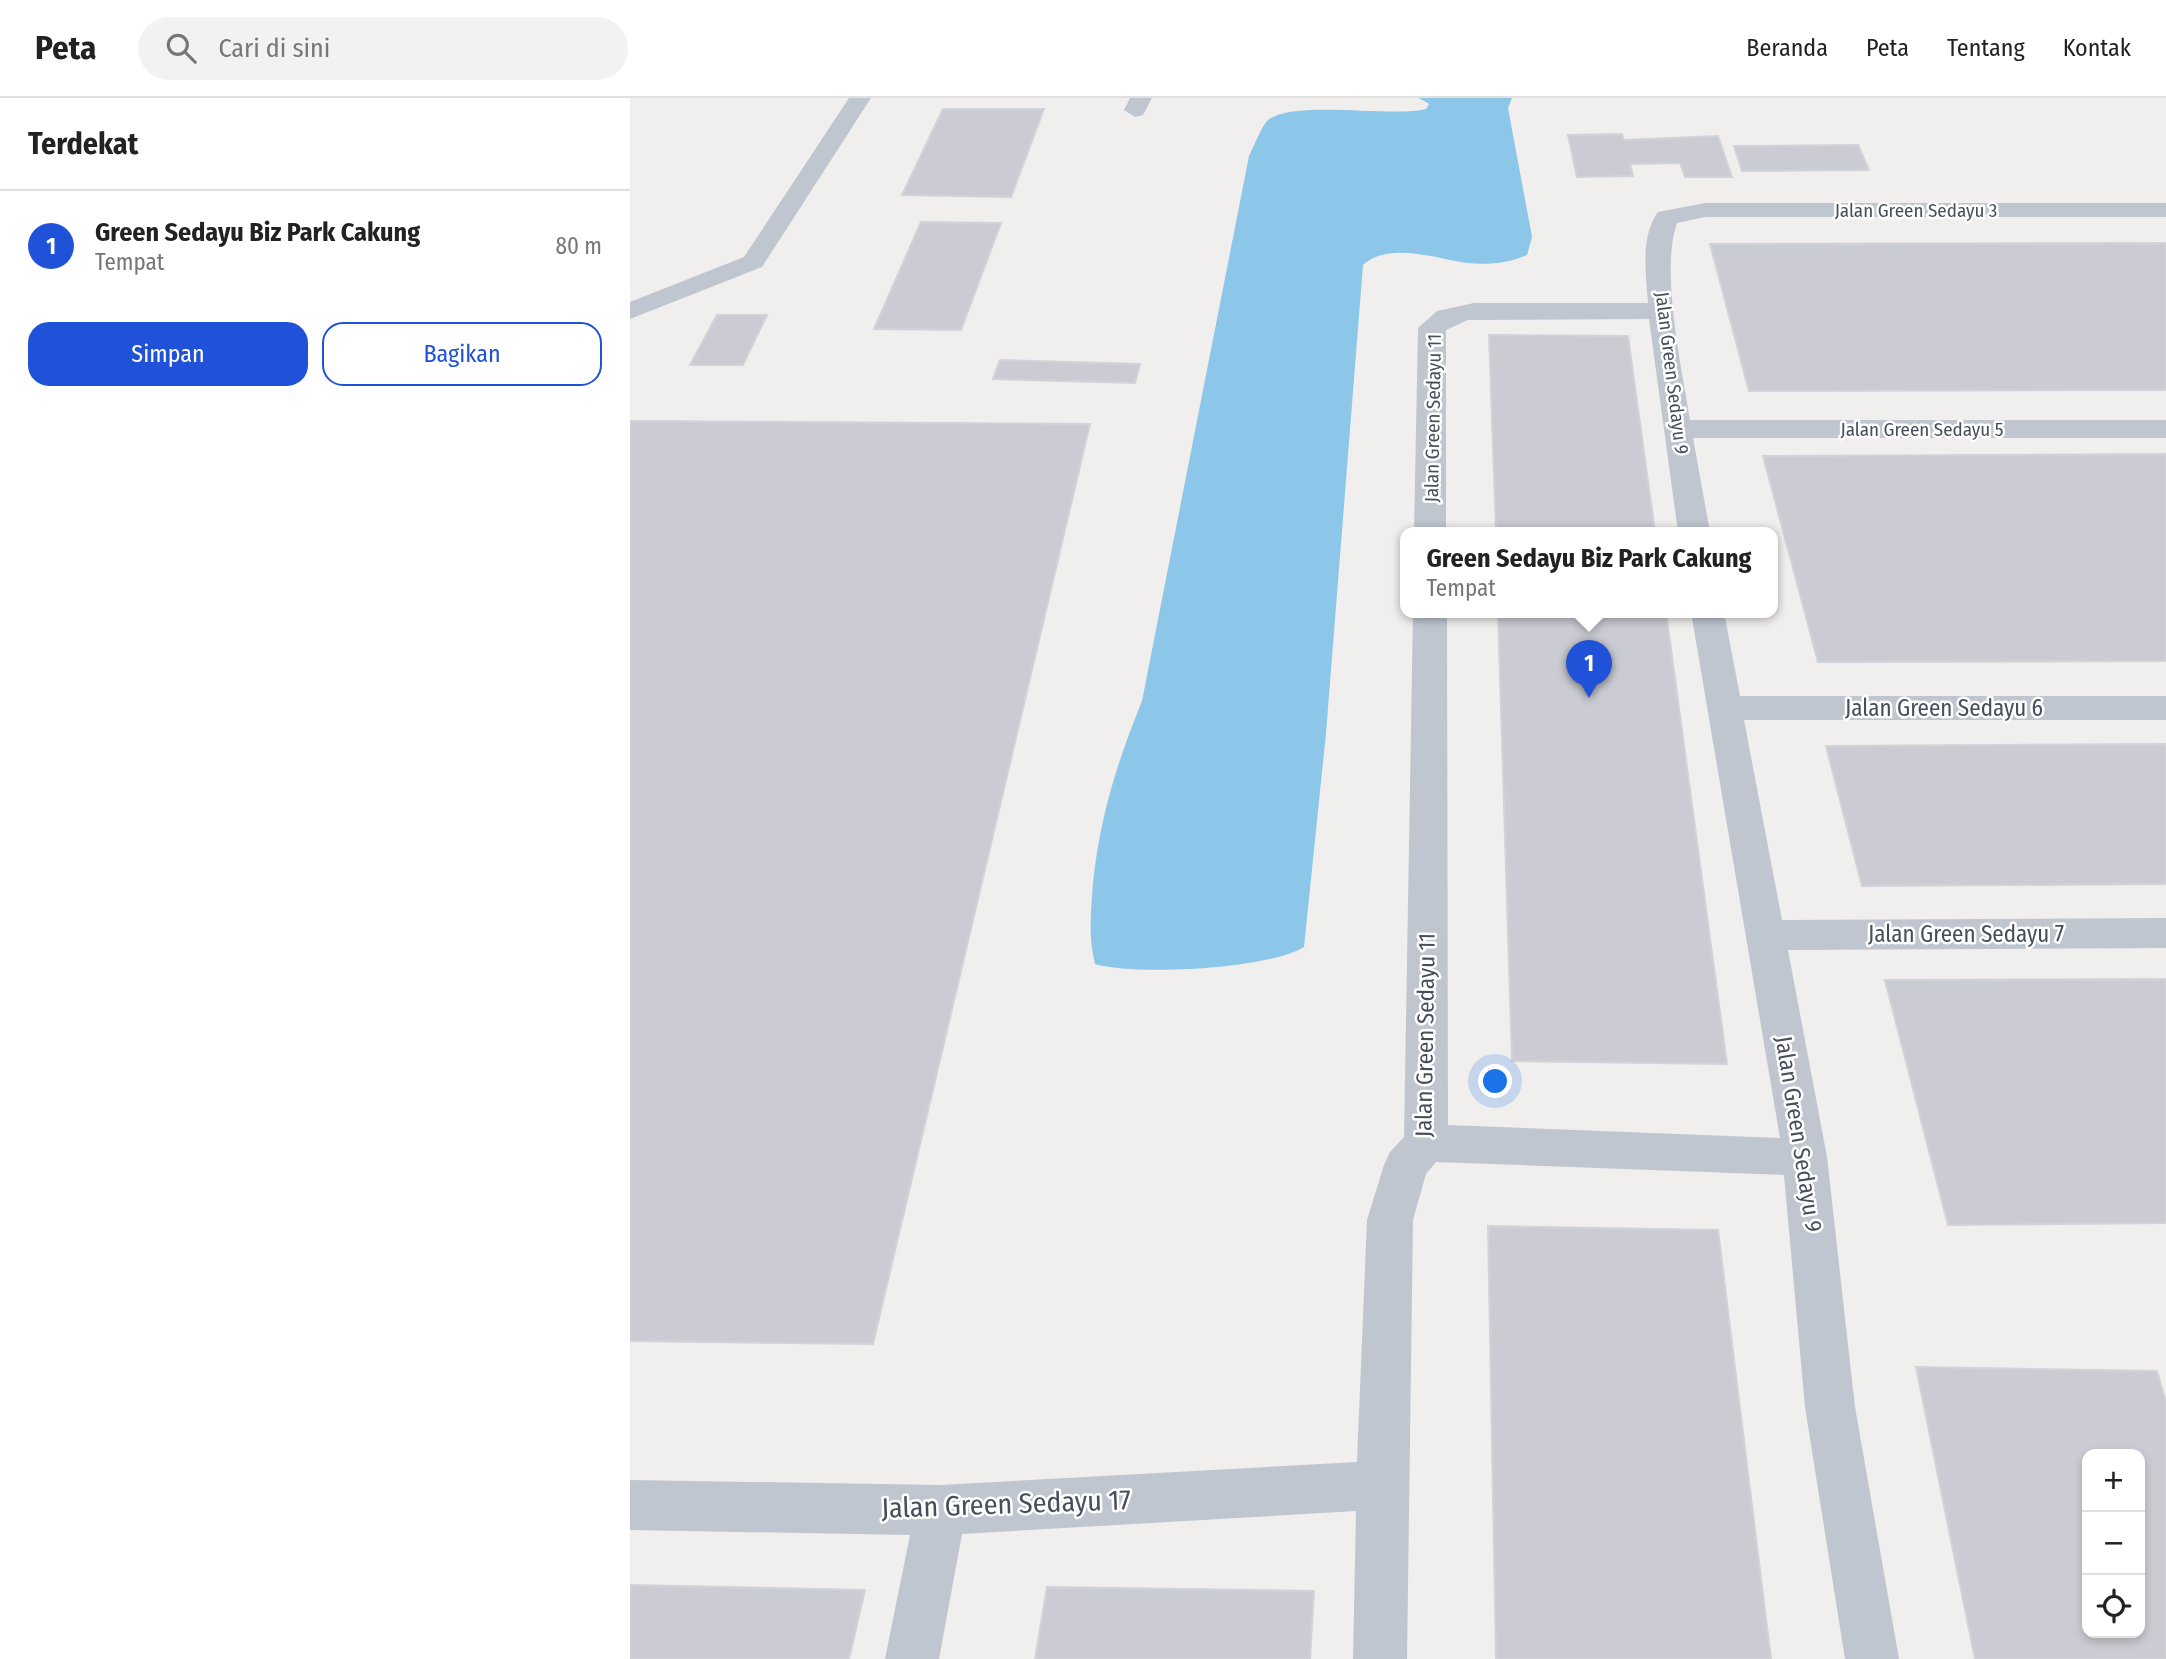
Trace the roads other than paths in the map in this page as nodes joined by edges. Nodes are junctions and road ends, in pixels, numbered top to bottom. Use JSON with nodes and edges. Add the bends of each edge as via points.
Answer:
{"nodes":[{"id":1,"x":860,"y":98,"type":"edge"},
{"id":2,"x":2166,"y":210,"type":"edge"},
{"id":3,"x":1667,"y":217,"type":"joint"},
{"id":4,"x":630,"y":311,"type":"edge"},
{"id":5,"x":1660,"y":311,"type":"junction"},
{"id":6,"x":1678,"y":429,"type":"junction"},
{"id":7,"x":2166,"y":429,"type":"edge"},
{"id":8,"x":1430,"y":527,"type":"edge"},
{"id":9,"x":1693,"y":527,"type":"edge"},
{"id":10,"x":1430,"y":618,"type":"edge"},
{"id":11,"x":1708,"y":618,"type":"edge"},
{"id":12,"x":1723,"y":708,"type":"junction"},
{"id":13,"x":2166,"y":708,"type":"edge"},
{"id":14,"x":2166,"y":933,"type":"edge"},
{"id":15,"x":1766,"y":935,"type":"junction"},
{"id":16,"x":1426,"y":1143,"type":"junction"},
{"id":17,"x":1805,"y":1157,"type":"junction"},
{"id":18,"x":1382,"y":1485,"type":"junction"},
{"id":19,"x":630,"y":1506,"type":"edge"},
{"id":20,"x":941,"y":1510,"type":"junction"},
{"id":21,"x":912,"y":1659,"type":"edge"},
{"id":22,"x":1380,"y":1659,"type":"edge"},
{"id":23,"x":1872,"y":1659,"type":"edge"}],
"edges":[{"from":1,"to":4,"type":"lane","via":[[752,262]]},
{"from":2,"to":3,"type":"lane","name":"Jalan Green Sedayu 3","via":[[1705,210]]},
{"from":3,"to":5,"type":"lane","name":"Jalan Green Sedayu 9","via":[[1658,231]]},
{"from":5,"to":6,"type":"lane","name":"Jalan Green Sedayu 9"},
{"from":5,"to":8,"type":"lane","name":"Jalan Green Sedayu 11","via":[[1474,311],[1440,319],[1432,328]]},
{"from":6,"to":7,"type":"lane","name":"Jalan Green Sedayu 5"},
{"from":6,"to":9,"type":"lane","name":"Jalan Green Sedayu 9"},
{"from":10,"to":16,"type":"lane","name":"Jalan Green Sedayu 11"},
{"from":11,"to":12,"type":"lane","name":"Jalan Green Sedayu 9"},
{"from":12,"to":13,"type":"lane","name":"Jalan Green Sedayu 6"},
{"from":12,"to":15,"type":"lane","name":"Jalan Green Sedayu 9"},
{"from":14,"to":15,"type":"lane","name":"Jalan Green Sedayu 7"},
{"from":15,"to":17,"type":"lane","name":"Jalan Green Sedayu 9"},
{"from":16,"to":17,"type":"lane"},
{"from":16,"to":18,"type":"lane","name":"Jalan Green Sedayu 11","via":[[1406,1165],[1390,1220]]},
{"from":17,"to":23,"type":"lane","name":"Jalan Green Sedayu 9","via":[[1830,1407]]},
{"from":18,"to":20,"type":"lane","name":"Jalan Green Sedayu 17"},
{"from":18,"to":22,"type":"lane","name":"Jalan Green Sedayu 11"},
{"from":19,"to":20,"type":"lane","name":"Jalan Green Sedayu 17"},
{"from":20,"to":21,"type":"lane"}]}
